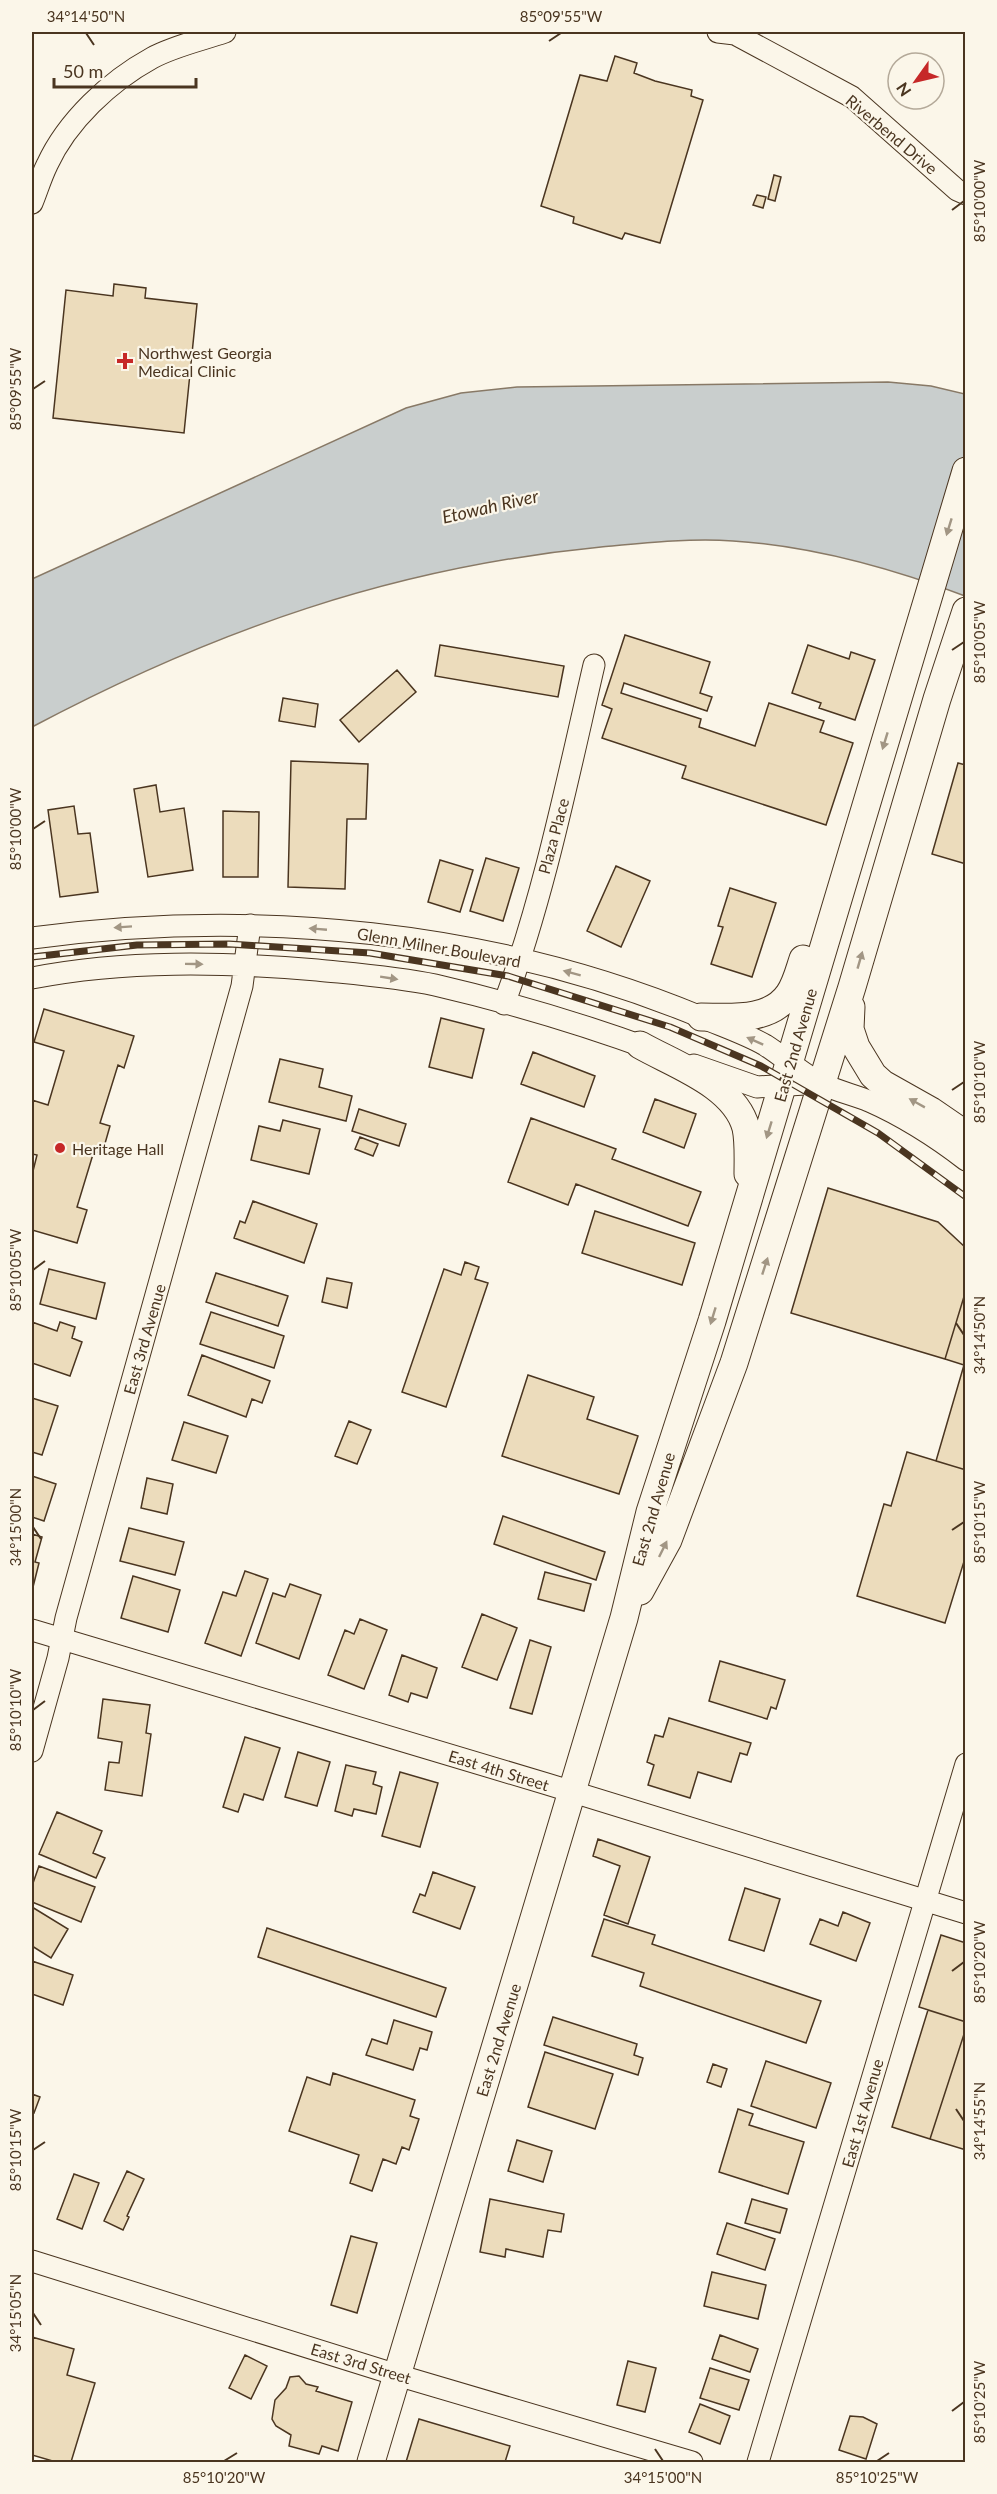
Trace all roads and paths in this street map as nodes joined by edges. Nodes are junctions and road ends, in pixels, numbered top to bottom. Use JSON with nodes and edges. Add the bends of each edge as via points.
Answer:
{"nodes":[{"id":1,"x":225,"y":32,"type":"edge"},
{"id":2,"x":718,"y":32,"type":"edge"},
{"id":3,"x":966,"y":194,"type":"edge"},
{"id":4,"x":32,"y":203,"type":"edge"},
{"id":5,"x":966,"y":471,"type":"edge"},
{"id":6,"x":966,"y":611,"type":"edge"},
{"id":7,"x":594,"y":665,"type":"dead end"},
{"id":8,"x":839,"y":895,"type":"junction"},
{"id":9,"x":250,"y":925,"type":"junction"},
{"id":10,"x":32,"y":938,"type":"edge"},
{"id":11,"x":519,"y":960,"type":"junction"},
{"id":12,"x":245,"y":965,"type":"junction"},
{"id":13,"x":32,"y":978,"type":"edge"},
{"id":14,"x":852,"y":987,"type":"junction"},
{"id":15,"x":504,"y":1004,"type":"junction"},
{"id":16,"x":701,"y":1017,"type":"junction"},
{"id":17,"x":640,"y":1045,"type":"junction"},
{"id":18,"x":786,"y":1075,"type":"junction"},
{"id":19,"x":821,"y":1083,"type":"junction"},
{"id":20,"x":966,"y":1135,"type":"edge"},
{"id":21,"x":966,"y":1160,"type":"edge"},
{"id":22,"x":749,"y":1196,"type":"junction"},
{"id":23,"x":624,"y":1618,"type":"junction"},
{"id":24,"x":32,"y":1630,"type":"edge"},
{"id":25,"x":62,"y":1639,"type":"junction"},
{"id":26,"x":32,"y":1751,"type":"edge"},
{"id":27,"x":966,"y":1764,"type":"edge"},
{"id":28,"x":571,"y":1791,"type":"junction"},
{"id":29,"x":924,"y":1901,"type":"junction"},
{"id":30,"x":966,"y":1913,"type":"edge"},
{"id":31,"x":32,"y":2261,"type":"edge"},
{"id":32,"x":398,"y":2375,"type":"junction"},
{"id":33,"x":371,"y":2463,"type":"edge"},
{"id":34,"x":692,"y":2463,"type":"edge"},
{"id":35,"x":758,"y":2463,"type":"edge"}],
"edges":[{"from":1,"to":4,"type":"street","via":[[154,57],[116,82],[70,129],[47,163]]},
{"from":2,"to":3,"type":"street","name":"Riverbend Drive","via":[[735,34],[852,97]]},
{"from":5,"to":8,"type":"main road","name":"East 2nd Avenue","one_way":true},
{"from":14,"to":6,"type":"main road","name":"East 2nd Avenue","one_way":true},
{"from":7,"to":11,"type":"street","name":"Plaza Place","via":[[557,827]]},
{"from":8,"to":16,"type":"main road","via":[[819,913],[793,988],[783,1002],[747,1017]]},
{"from":8,"to":18,"type":"main road","name":"East 2nd Avenue"},
{"from":9,"to":10,"type":"street","name":"Glenn Milner Boulevard","one_way":true,"via":[[123,927]]},
{"from":11,"to":9,"type":"street","name":"Glenn Milner Boulevard","one_way":true,"via":[[395,937]]},
{"from":9,"to":12,"type":"street","name":"East 3rd Avenue"},
{"from":11,"to":15,"type":"street","name":"Plaza Place"},
{"from":16,"to":11,"type":"street","name":"Glenn Milner Boulevard","one_way":true,"via":[[614,984]]},
{"from":13,"to":12,"type":"street","one_way":true,"via":[[182,964]]},
{"from":12,"to":15,"type":"street","one_way":true,"via":[[363,974],[434,985]]},
{"from":12,"to":25,"type":"street","name":"East 3rd Avenue"},
{"from":14,"to":19,"type":"main road","name":"East 2nd Avenue"},
{"from":20,"to":14,"type":"main road","one_way":true,"via":[[873,1075],[850,1029]]},
{"from":15,"to":17,"type":"street"},
{"from":18,"to":16,"type":"street","name":"Glenn Milner Boulevard","one_way":true,"via":[[764,1045]]},
{"from":17,"to":18,"type":"street","via":[[757,1087]]},
{"from":17,"to":22,"type":"main road","via":[[729,1096],[746,1128]]},
{"from":18,"to":19,"type":"street"},
{"from":18,"to":22,"type":"main road","name":"East 2nd Avenue","one_way":true},
{"from":19,"to":21,"type":"street","via":[[900,1117]]},
{"from":23,"to":19,"type":"main road","name":"East 2nd Avenue","one_way":true,"via":[[663,1550],[711,1428]]},
{"from":22,"to":23,"type":"main road","name":"East 2nd Avenue","one_way":true,"via":[[650,1512]]},
{"from":23,"to":28,"type":"main road","name":"East 2nd Avenue"},
{"from":24,"to":25,"type":"street","name":"East 4th Street"},
{"from":25,"to":26,"type":"street","name":"East 3rd Avenue"},
{"from":25,"to":28,"type":"street","name":"East 4th Street"},
{"from":27,"to":29,"type":"street","name":"East 1st Avenue"},
{"from":28,"to":29,"type":"street","name":"East 4th Street"},
{"from":28,"to":32,"type":"main road","name":"East 2nd Avenue"},
{"from":29,"to":30,"type":"street","name":"East 4th Street"},
{"from":29,"to":35,"type":"street","name":"East 1st Avenue"},
{"from":31,"to":32,"type":"street","name":"East 3rd Street"},
{"from":32,"to":33,"type":"main road","name":"East 2nd Avenue"},
{"from":32,"to":34,"type":"street","name":"East 3rd Street"}]}
